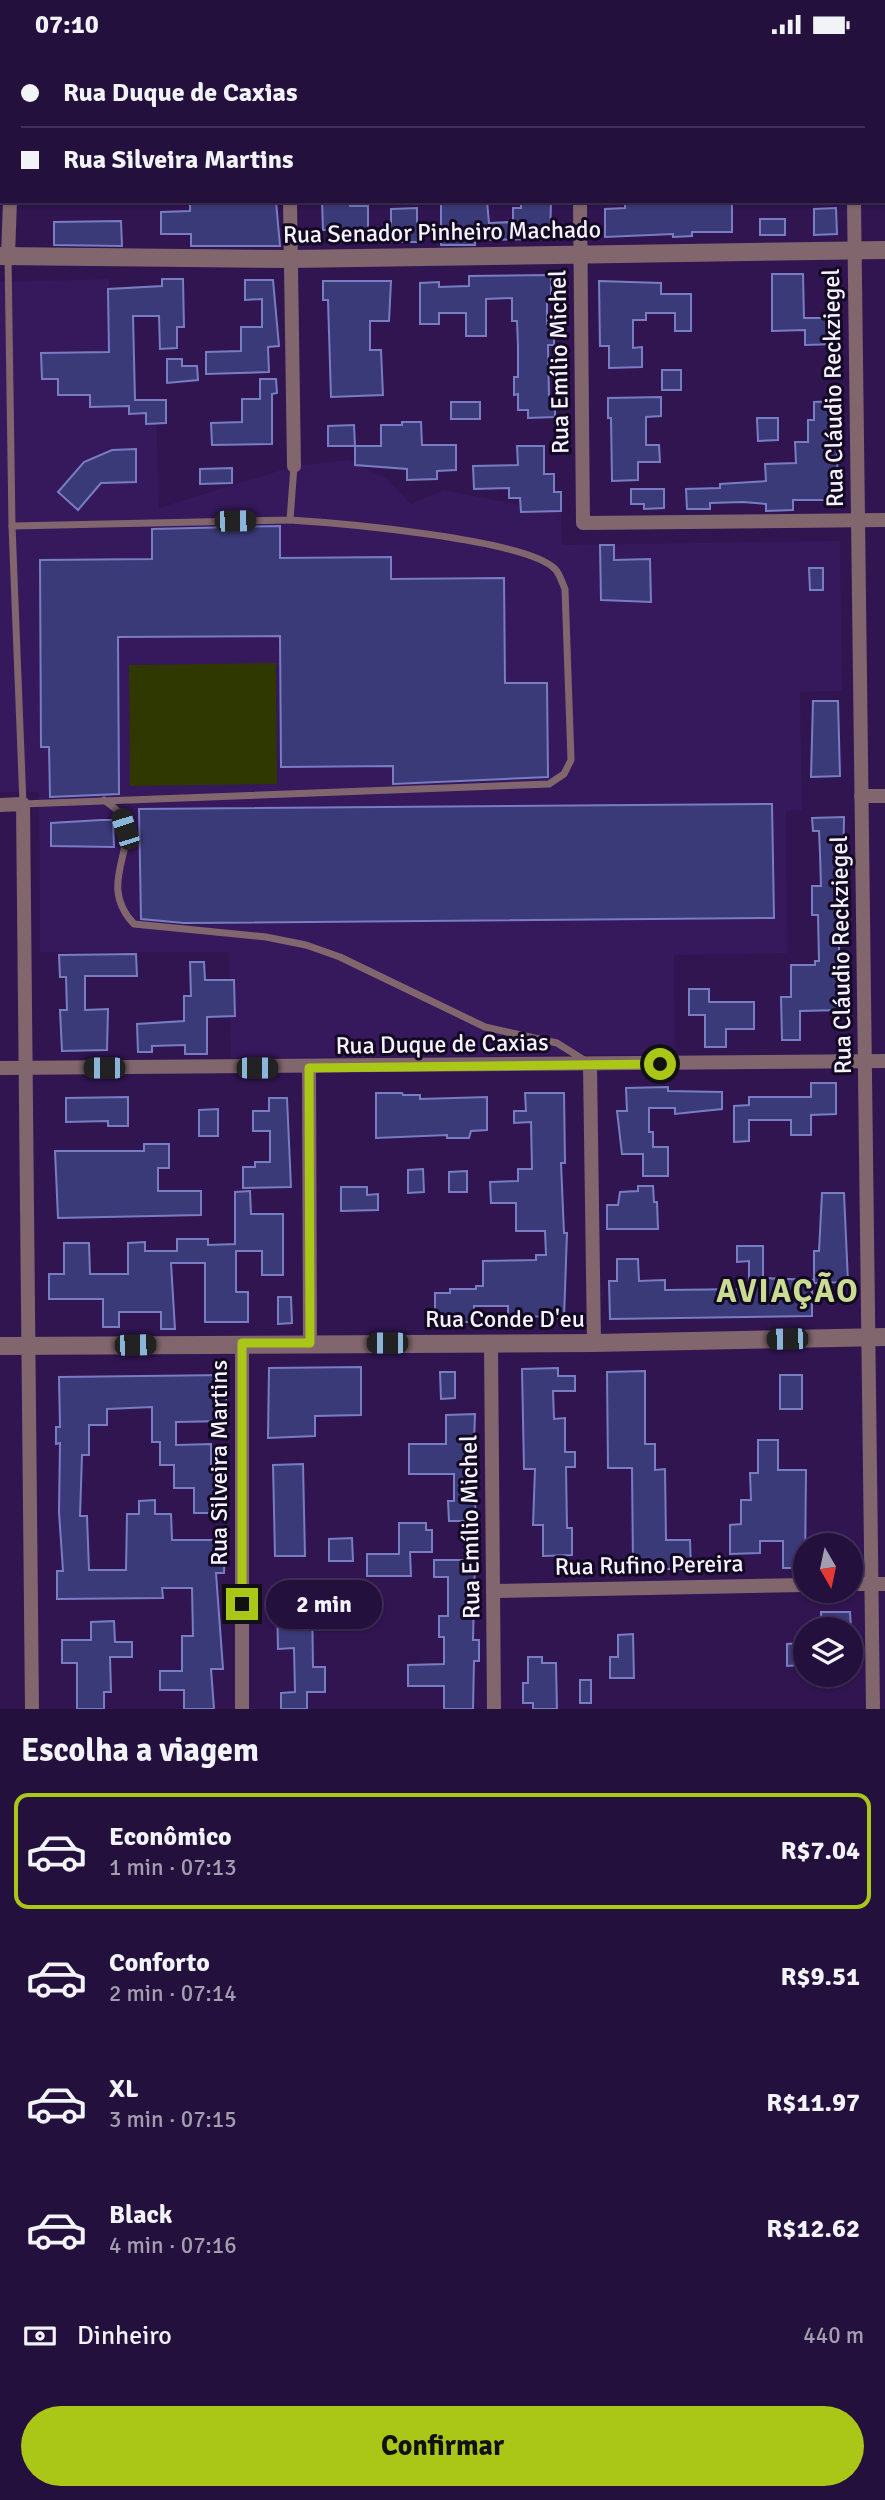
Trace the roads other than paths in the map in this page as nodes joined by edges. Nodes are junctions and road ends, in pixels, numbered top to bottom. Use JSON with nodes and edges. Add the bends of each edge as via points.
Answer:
{"nodes":[{"id":1,"x":10,"y":203,"type":"edge"},
{"id":2,"x":290,"y":203,"type":"edge"},
{"id":3,"x":580,"y":203,"type":"edge"},
{"id":4,"x":854,"y":203,"type":"edge"},
{"id":5,"x":885,"y":250,"type":"edge"},
{"id":6,"x":854,"y":251,"type":"junction"},
{"id":7,"x":581,"y":254,"type":"junction"},
{"id":8,"x":4,"y":256,"type":"edge"},
{"id":9,"x":290,"y":259,"type":"junction"},
{"id":10,"x":294,"y":466,"type":"joint"},
{"id":11,"x":290,"y":520,"type":"junction"},
{"id":12,"x":885,"y":520,"type":"edge"},
{"id":13,"x":857,"y":521,"type":"junction"},
{"id":14,"x":12,"y":526,"type":"junction"},
{"id":15,"x":861,"y":796,"type":"junction"},
{"id":16,"x":885,"y":796,"type":"edge"},
{"id":17,"x":104,"y":800,"type":"junction"},
{"id":18,"x":23,"y":804,"type":"junction"},
{"id":19,"x":0,"y":805,"type":"edge"},
{"id":20,"x":865,"y":1061,"type":"junction"},
{"id":21,"x":885,"y":1061,"type":"edge"},
{"id":22,"x":590,"y":1065,"type":"junction"},
{"id":23,"x":0,"y":1068,"type":"edge"},
{"id":24,"x":27,"y":1068,"type":"junction"},
{"id":25,"x":309,"y":1068,"type":"junction"},
{"id":26,"x":877,"y":1337,"type":"edge"},
{"id":27,"x":242,"y":1343,"type":"junction"},
{"id":28,"x":310,"y":1343,"type":"junction"},
{"id":29,"x":594,"y":1343,"type":"junction"},
{"id":30,"x":491,"y":1344,"type":"junction"},
{"id":31,"x":0,"y":1346,"type":"edge"},
{"id":32,"x":29,"y":1347,"type":"junction"},
{"id":33,"x":879,"y":1584,"type":"edge"},
{"id":34,"x":793,"y":1585,"type":"edge"},
{"id":35,"x":493,"y":1591,"type":"junction"},
{"id":36,"x":32,"y":1709,"type":"edge"},
{"id":37,"x":242,"y":1709,"type":"edge"},
{"id":38,"x":494,"y":1709,"type":"edge"},
{"id":39,"x":873,"y":1709,"type":"edge"}],
"edges":[{"from":1,"to":8,"type":"street"},
{"from":2,"to":9,"type":"street"},
{"from":3,"to":7,"type":"street","name":"Rua Emílio Michel"},
{"from":4,"to":6,"type":"street","name":"Rua Cláudio Reckziegel"},
{"from":5,"to":6,"type":"street","name":"Rua Senador Pinheiro Machado"},
{"from":6,"to":7,"type":"street","name":"Rua Senador Pinheiro Machado"},
{"from":6,"to":13,"type":"street","name":"Rua Cláudio Reckziegel"},
{"from":7,"to":9,"type":"street","name":"Rua Senador Pinheiro Machado"},
{"from":7,"to":13,"type":"street","name":"Rua Emílio Michel","via":[[583,523]]},
{"from":8,"to":9,"type":"street","name":"Rua Senador Pinheiro Machado"},
{"from":8,"to":14,"type":"lane"},
{"from":9,"to":10,"type":"street"},
{"from":10,"to":11,"type":"lane"},
{"from":11,"to":14,"type":"lane"},
{"from":11,"to":17,"type":"lane","via":[[384,527],[517,551],[555,569],[565,589],[572,760],[564,774],[550,784]]},
{"from":12,"to":13,"type":"street"},
{"from":13,"to":15,"type":"street","name":"Rua Cláudio Reckziegel"},
{"from":14,"to":18,"type":"lane"},
{"from":15,"to":16,"type":"street"},
{"from":15,"to":20,"type":"street","name":"Rua Cláudio Reckziegel"},
{"from":17,"to":18,"type":"lane"},
{"from":17,"to":22,"type":"lane","via":[[121,815],[125,829],[117,886],[120,909],[134,924],[306,944],[485,1027],[564,1046]]},
{"from":18,"to":19,"type":"street"},
{"from":18,"to":24,"type":"street"},
{"from":20,"to":21,"type":"street","name":"Rua Duque de Caxias"},
{"from":20,"to":22,"type":"street","name":"Rua Duque de Caxias"},
{"from":20,"to":26,"type":"street","name":"Rua Cláudio Reckziegel"},
{"from":22,"to":25,"type":"street","name":"Rua Duque de Caxias"},
{"from":22,"to":29,"type":"street"},
{"from":23,"to":24,"type":"street","name":"Rua Duque de Caxias"},
{"from":24,"to":25,"type":"street","name":"Rua Duque de Caxias"},
{"from":24,"to":32,"type":"street"},
{"from":25,"to":28,"type":"street"},
{"from":26,"to":29,"type":"street","name":"Rua Conde D'eu"},
{"from":26,"to":33,"type":"street","name":"Rua Cláudio Reckziegel"},
{"from":27,"to":28,"type":"street","name":"Rua Conde D'eu"},
{"from":27,"to":32,"type":"street","name":"Rua Conde D'eu"},
{"from":27,"to":37,"type":"street","name":"Rua Silveira Martins"},
{"from":28,"to":30,"type":"street","name":"Rua Conde D'eu"},
{"from":29,"to":30,"type":"street","name":"Rua Conde D'eu"},
{"from":30,"to":35,"type":"street","name":"Rua Emílio Michel"},
{"from":31,"to":32,"type":"street","name":"Rua Conde D'eu"},
{"from":32,"to":36,"type":"street"},
{"from":33,"to":39,"type":"street","name":"Rua Cláudio Reckziegel"},
{"from":34,"to":35,"type":"street","name":"Rua Rufino Pereira"},
{"from":35,"to":38,"type":"street","name":"Rua Emílio Michel"}]}
